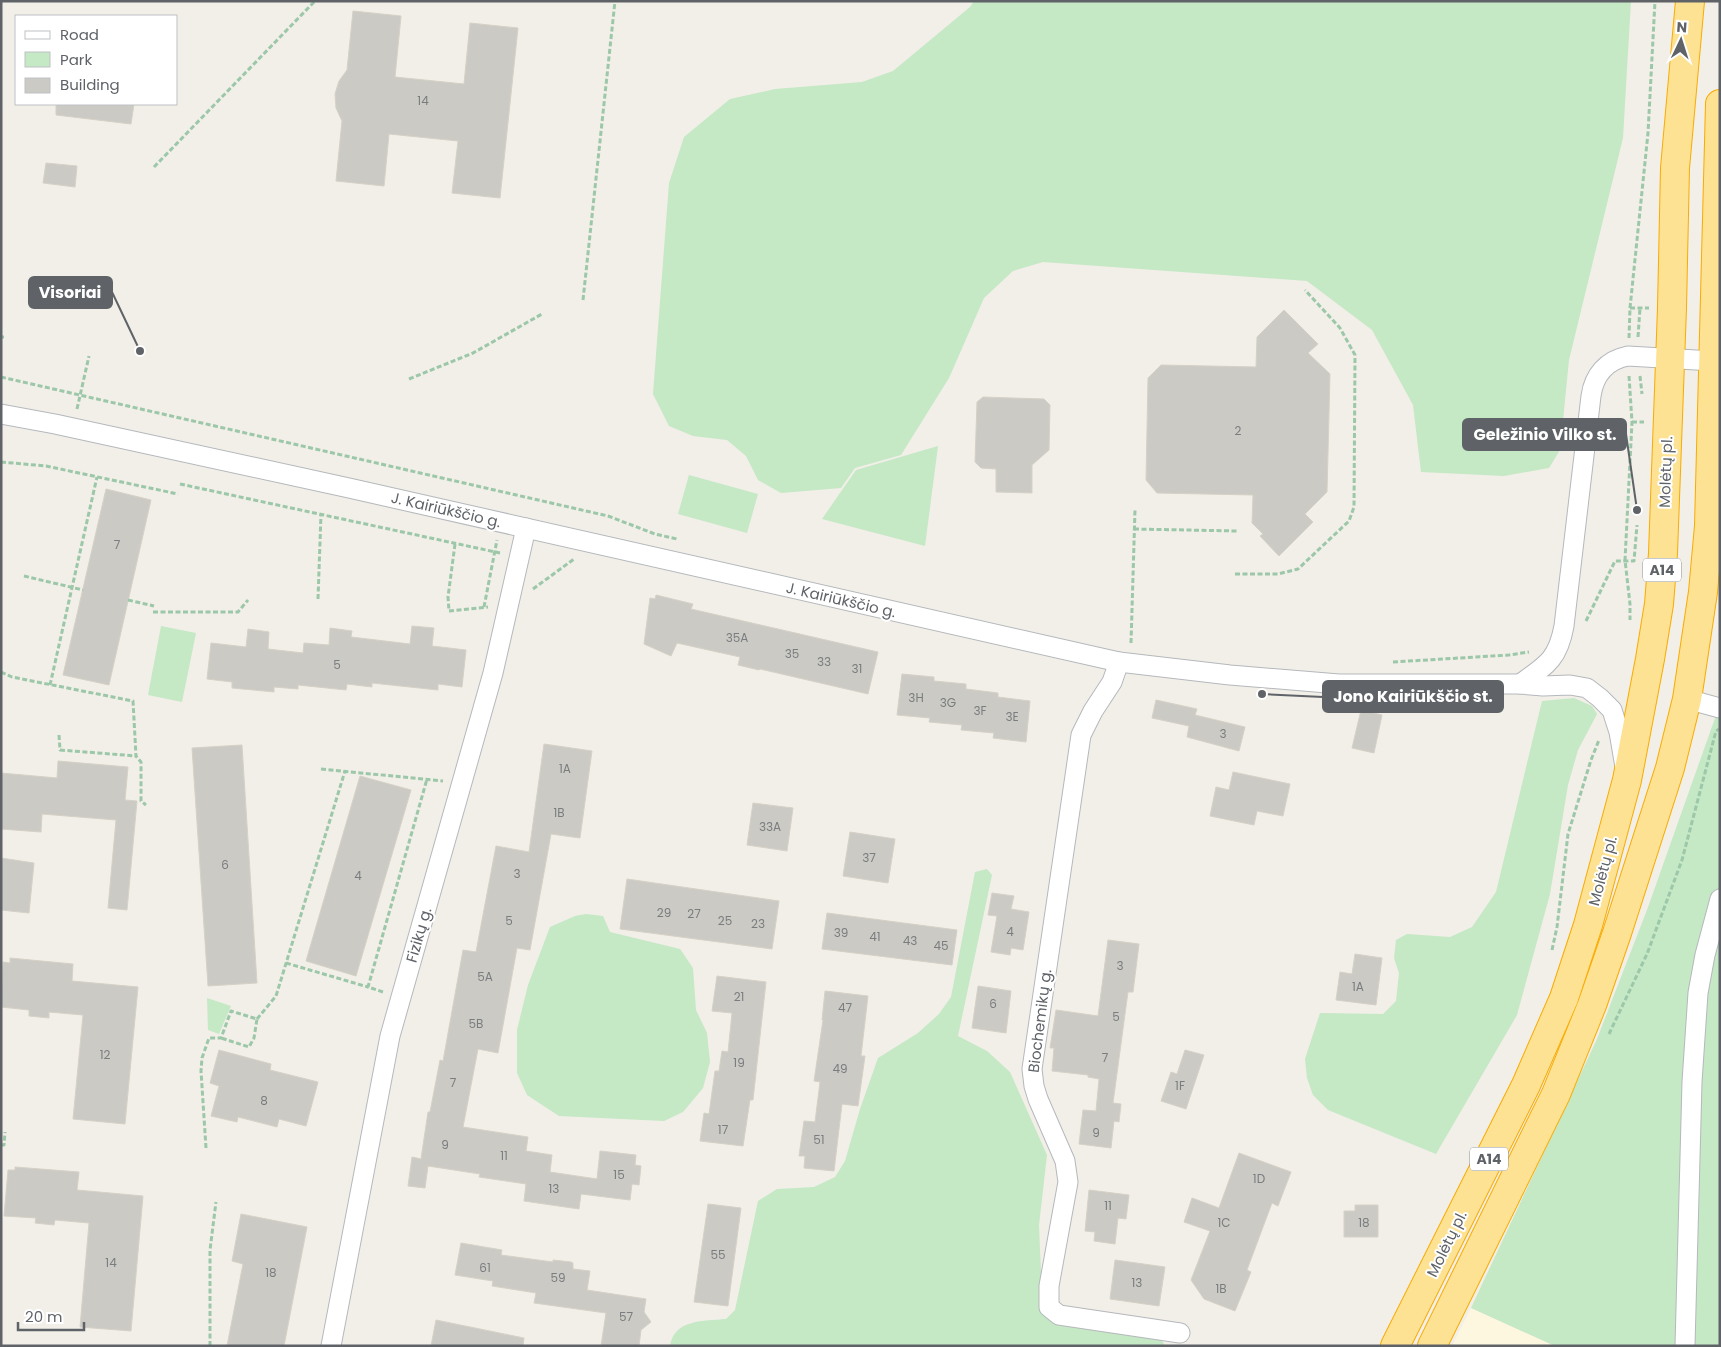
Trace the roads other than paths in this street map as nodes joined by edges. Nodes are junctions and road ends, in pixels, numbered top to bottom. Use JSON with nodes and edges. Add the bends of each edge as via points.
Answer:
{"nodes":[{"id":1,"x":1690,"y":1,"type":"edge"},
{"id":2,"x":1720,"y":104,"type":"edge"},
{"id":3,"x":1670,"y":358,"type":"junction"},
{"id":4,"x":1716,"y":362,"type":"edge"},
{"id":5,"x":1,"y":414,"type":"edge"},
{"id":6,"x":526,"y":528,"type":"junction"},
{"id":7,"x":1121,"y":653,"type":"junction"},
{"id":8,"x":1520,"y":684,"type":"junction"},
{"id":9,"x":1687,"y":700,"type":"junction"},
{"id":10,"x":1720,"y":708,"type":"edge"},
{"id":11,"x":1627,"y":780,"type":"junction"},
{"id":12,"x":1720,"y":900,"type":"edge"},
{"id":13,"x":1180,"y":1333,"type":"dead end"},
{"id":14,"x":331,"y":1346,"type":"edge"},
{"id":15,"x":1395,"y":1346,"type":"edge"},
{"id":16,"x":1432,"y":1346,"type":"edge"},
{"id":17,"x":1685,"y":1346,"type":"edge"}],
"edges":[{"from":1,"to":3,"type":"highway","name":"Molėtų pl.","number":"A14","via":[[1675,168]]},
{"from":2,"to":4,"type":"highway","name":"Molėtų pl.","number":"A14"},
{"from":3,"to":4,"type":"street"},
{"from":3,"to":8,"type":"street","via":[[1620,357],[1608,363],[1593,385],[1561,642],[1551,660]]},
{"from":3,"to":11,"type":"highway","name":"Molėtų pl.","number":"A14","via":[[1659,604]]},
{"from":4,"to":9,"type":"highway","name":"Molėtų pl.","number":"A14","via":[[1710,526]]},
{"from":5,"to":6,"type":"street","name":"J. Kairiūkščio g."},
{"from":6,"to":7,"type":"street","name":"J. Kairiūkščio g."},
{"from":6,"to":14,"type":"street","name":"Fizikų g.","via":[[493,674],[390,1036]]},
{"from":7,"to":8,"type":"street","name":"J. Kairiūkščio g.","via":[[1230,675],[1340,684]]},
{"from":7,"to":13,"type":"street","name":"Biochemikų g.","via":[[1112,682],[1081,735],[1032,1069],[1038,1099],[1065,1160],[1068,1182],[1049,1286],[1049,1307],[1059,1315]]},
{"from":8,"to":11,"type":"street","name":"J. Kairiūkščio g.","via":[[1570,685],[1587,688],[1600,698],[1612,710]]},
{"from":9,"to":10,"type":"street"},
{"from":9,"to":16,"type":"highway","name":"Molėtų pl.","number":"A14","via":[[1670,768],[1592,1005],[1556,1094]]},
{"from":11,"to":15,"type":"highway","name":"Molėtų pl.","number":"A14","via":[[1588,926],[1564,998],[1526,1085]]},
{"from":12,"to":17,"type":"street","via":[[1698,993],[1692,1082]]}]}
